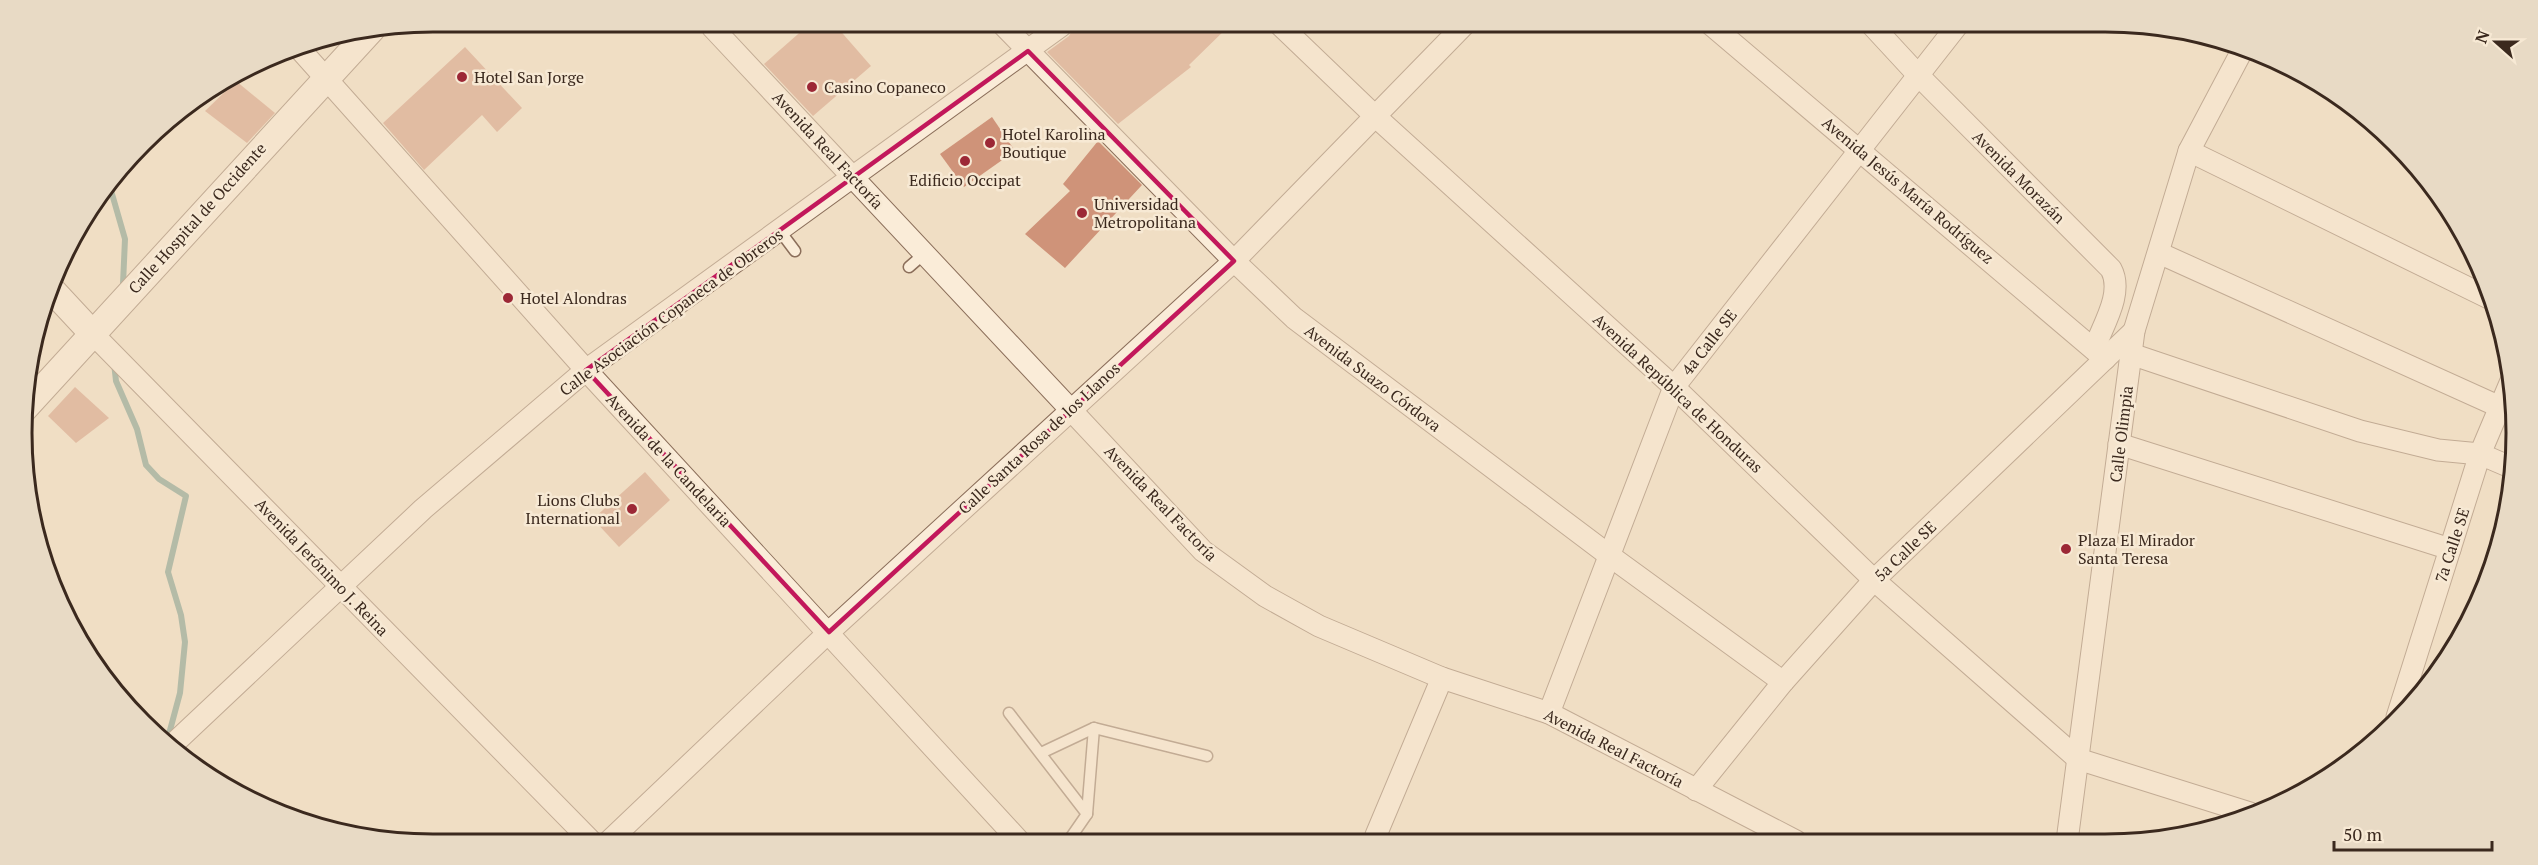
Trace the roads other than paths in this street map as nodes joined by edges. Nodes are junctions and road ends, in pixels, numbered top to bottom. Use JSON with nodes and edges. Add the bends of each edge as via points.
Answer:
{"nodes":[{"id":1,"x":717,"y":32,"type":"edge"},
{"id":2,"x":1010,"y":32,"type":"edge"},
{"id":3,"x":1053,"y":32,"type":"edge"},
{"id":4,"x":1287,"y":32,"type":"edge"},
{"id":5,"x":1457,"y":32,"type":"edge"},
{"id":6,"x":1720,"y":32,"type":"edge"},
{"id":7,"x":1878,"y":32,"type":"edge"},
{"id":8,"x":1952,"y":32,"type":"edge"},
{"id":9,"x":364,"y":38,"type":"edge"},
{"id":10,"x":1028,"y":51,"type":"junction"},
{"id":11,"x":304,"y":53,"type":"edge"},
{"id":12,"x":2240,"y":55,"type":"edge"},
{"id":13,"x":1918,"y":75,"type":"junction"},
{"id":14,"x":326,"y":76,"type":"junction"},
{"id":15,"x":1377,"y":117,"type":"junction"},
{"id":16,"x":1861,"y":150,"type":"junction"},
{"id":17,"x":2189,"y":151,"type":"junction"},
{"id":18,"x":854,"y":178,"type":"junction"},
{"id":19,"x":780,"y":231,"type":"junction"},
{"id":20,"x":795,"y":251,"type":"dead end"},
{"id":21,"x":925,"y":253,"type":"junction"},
{"id":22,"x":2158,"y":254,"type":"junction"},
{"id":23,"x":1234,"y":261,"type":"junction"},
{"id":24,"x":909,"y":267,"type":"dead end"},
{"id":25,"x":56,"y":295,"type":"edge"},
{"id":26,"x":2482,"y":296,"type":"edge"},
{"id":27,"x":2134,"y":331,"type":"junction"},
{"id":28,"x":92,"y":333,"type":"junction"},
{"id":29,"x":2100,"y":354,"type":"junction"},
{"id":30,"x":2131,"y":354,"type":"junction"},
{"id":31,"x":586,"y":370,"type":"junction"},
{"id":32,"x":1674,"y":387,"type":"junction"},
{"id":33,"x":2505,"y":396,"type":"edge"},
{"id":34,"x":33,"y":399,"type":"edge"},
{"id":35,"x":2500,"y":407,"type":"junction"},
{"id":36,"x":1071,"y":408,"type":"junction"},
{"id":37,"x":2120,"y":444,"type":"junction"},
{"id":38,"x":2480,"y":454,"type":"junction"},
{"id":39,"x":2505,"y":465,"type":"edge"},
{"id":40,"x":2450,"y":549,"type":"junction"},
{"id":41,"x":1610,"y":556,"type":"junction"},
{"id":42,"x":1874,"y":580,"type":"junction"},
{"id":43,"x":342,"y":588,"type":"junction"},
{"id":44,"x":829,"y":632,"type":"junction"},
{"id":45,"x":1442,"y":678,"type":"junction"},
{"id":46,"x":1783,"y":682,"type":"junction"},
{"id":47,"x":2401,"y":703,"type":"edge"},
{"id":48,"x":1009,"y":713,"type":"dead end"},
{"id":49,"x":1549,"y":713,"type":"junction"},
{"id":50,"x":1094,"y":728,"type":"junction"},
{"id":51,"x":176,"y":741,"type":"edge"},
{"id":52,"x":1041,"y":753,"type":"junction"},
{"id":53,"x":1207,"y":756,"type":"dead end"},
{"id":54,"x":2078,"y":759,"type":"junction"},
{"id":55,"x":1696,"y":790,"type":"junction"},
{"id":56,"x":2240,"y":810,"type":"edge"},
{"id":57,"x":1088,"y":814,"type":"junction"},
{"id":58,"x":584,"y":834,"type":"edge"},
{"id":59,"x":617,"y":834,"type":"edge"},
{"id":60,"x":1013,"y":834,"type":"edge"},
{"id":61,"x":1074,"y":834,"type":"edge"},
{"id":62,"x":1376,"y":834,"type":"edge"},
{"id":63,"x":1782,"y":834,"type":"edge"},
{"id":64,"x":2068,"y":834,"type":"edge"}],
"edges":[{"from":1,"to":18,"type":"street","name":"Avenida Real Factoría"},
{"from":2,"to":10,"type":"street","name":"Avenida Suazo Córdova"},
{"from":3,"to":10,"type":"street","name":"Calle Asociación Copaneca de Obreros"},
{"from":4,"to":15,"type":"street","name":"Avenida República de Honduras"},
{"from":5,"to":15,"type":"street","name":"Calle Santa Rosa de los Llanos"},
{"from":6,"to":16,"type":"street","name":"Avenida Jesús María Rodríguez"},
{"from":7,"to":13,"type":"street","name":"Avenida Morazán"},
{"from":8,"to":13,"type":"street","name":"4a Calle SE"},
{"from":9,"to":14,"type":"street","name":"Calle Hospital de Occidente"},
{"from":10,"to":18,"type":"street","name":"Calle Asociación Copaneca de Obreros"},
{"from":10,"to":23,"type":"street","name":"Avenida Suazo Córdova"},
{"from":11,"to":14,"type":"street","name":"Avenida de la Candelaria"},
{"from":12,"to":17,"type":"street","name":"Calle Olimpia"},
{"from":13,"to":16,"type":"street","name":"4a Calle SE"},
{"from":13,"to":29,"type":"street","name":"Avenida Morazán","via":[[2111,269],[2116,290]]},
{"from":14,"to":28,"type":"street","name":"Calle Hospital de Occidente"},
{"from":14,"to":31,"type":"street","name":"Avenida de la Candelaria"},
{"from":15,"to":23,"type":"street","name":"Calle Santa Rosa de los Llanos"},
{"from":15,"to":32,"type":"street","name":"Avenida República de Honduras"},
{"from":16,"to":29,"type":"street","name":"Avenida Jesús María Rodríguez"},
{"from":16,"to":32,"type":"street","name":"4a Calle SE"},
{"from":17,"to":22,"type":"street","name":"Calle Olimpia"},
{"from":17,"to":26,"type":"street"},
{"from":18,"to":19,"type":"street","name":"Calle Asociación Copaneca de Obreros"},
{"from":18,"to":21,"type":"street","name":"Avenida Real Factoría"},
{"from":19,"to":20,"type":"lane"},
{"from":19,"to":31,"type":"street","name":"Calle Asociación Copaneca de Obreros"},
{"from":21,"to":24,"type":"lane"},
{"from":21,"to":36,"type":"street","name":"Avenida Real Factoría"},
{"from":22,"to":27,"type":"street","name":"Calle Olimpia"},
{"from":22,"to":35,"type":"street"},
{"from":23,"to":36,"type":"street","name":"Calle Santa Rosa de los Llanos"},
{"from":23,"to":41,"type":"street","name":"Avenida Suazo Córdova","via":[[1294,318]]},
{"from":25,"to":28,"type":"street","name":"Avenida Jerónimo J. Reina"},
{"from":27,"to":29,"type":"street","name":"5a Calle SE"},
{"from":27,"to":30,"type":"street","name":"Calle Olimpia"},
{"from":28,"to":34,"type":"street","name":"Calle Hospital de Occidente"},
{"from":28,"to":43,"type":"street","name":"Avenida Jerónimo J. Reina"},
{"from":29,"to":42,"type":"street","name":"5a Calle SE"},
{"from":30,"to":37,"type":"street","name":"Calle Olimpia"},
{"from":30,"to":38,"type":"street","via":[[2360,431],[2438,450]]},
{"from":31,"to":43,"type":"street","name":"Calle Asociación Copaneca de Obreros","via":[[423,509]]},
{"from":31,"to":44,"type":"street","name":"Avenida de la Candelaria"},
{"from":32,"to":41,"type":"street","name":"4a Calle SE"},
{"from":32,"to":42,"type":"street","name":"Avenida República de Honduras"},
{"from":33,"to":35,"type":"street","name":"7a Calle SE"},
{"from":35,"to":38,"type":"street","name":"7a Calle SE"},
{"from":36,"to":44,"type":"street","name":"Calle Santa Rosa de los Llanos"},
{"from":36,"to":45,"type":"street","name":"Avenida Real Factoría","via":[[1203,551],[1233,574],[1319,626]]},
{"from":37,"to":40,"type":"street"},
{"from":37,"to":54,"type":"street","name":"Calle Olimpia"},
{"from":38,"to":39,"type":"street"},
{"from":38,"to":40,"type":"street","name":"7a Calle SE"},
{"from":40,"to":47,"type":"street","name":"7a Calle SE"},
{"from":41,"to":46,"type":"street","name":"Avenida Suazo Córdova"},
{"from":41,"to":49,"type":"street","name":"4a Calle SE"},
{"from":42,"to":46,"type":"street","name":"5a Calle SE"},
{"from":42,"to":54,"type":"street","name":"Avenida República de Honduras"},
{"from":43,"to":51,"type":"street","name":"Calle Asociación Copaneca de Obreros"},
{"from":43,"to":58,"type":"street","name":"Avenida Jerónimo J. Reina"},
{"from":44,"to":59,"type":"street","name":"Calle Santa Rosa de los Llanos"},
{"from":44,"to":60,"type":"street","name":"Avenida de la Candelaria"},
{"from":45,"to":49,"type":"street","name":"Avenida Real Factoría"},
{"from":45,"to":62,"type":"street"},
{"from":46,"to":55,"type":"street","name":"5a Calle SE"},
{"from":48,"to":52,"type":"lane"},
{"from":49,"to":55,"type":"street","name":"Avenida Real Factoría"},
{"from":50,"to":52,"type":"lane"},
{"from":50,"to":53,"type":"lane"},
{"from":50,"to":57,"type":"lane"},
{"from":52,"to":57,"type":"lane"},
{"from":54,"to":56,"type":"street"},
{"from":54,"to":64,"type":"street","name":"Calle Olimpia"},
{"from":55,"to":63,"type":"street","name":"Avenida Real Factoría"},
{"from":57,"to":61,"type":"lane"}]}
